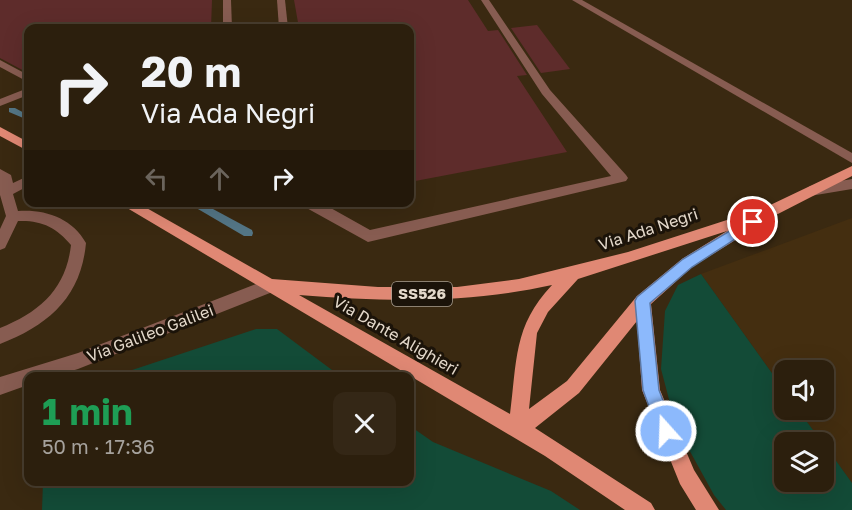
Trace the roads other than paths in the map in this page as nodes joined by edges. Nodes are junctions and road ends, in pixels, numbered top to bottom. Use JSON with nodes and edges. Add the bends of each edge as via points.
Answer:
{"nodes":[{"id":1,"x":227,"y":0,"type":"edge"},
{"id":2,"x":281,"y":0,"type":"edge"},
{"id":3,"x":485,"y":0,"type":"edge"},
{"id":4,"x":576,"y":0,"type":"edge"},
{"id":5,"x":228,"y":24,"type":"edge"},
{"id":6,"x":284,"y":24,"type":"edge"},
{"id":7,"x":0,"y":63,"type":"edge"},
{"id":8,"x":24,"y":77,"type":"edge"},
{"id":9,"x":24,"y":93,"type":"edge"},
{"id":10,"x":0,"y":103,"type":"edge"},
{"id":11,"x":0,"y":131,"type":"edge"},
{"id":12,"x":24,"y":145,"type":"edge"},
{"id":13,"x":852,"y":159,"type":"edge"},
{"id":14,"x":852,"y":170,"type":"edge"},
{"id":15,"x":0,"y":174,"type":"edge"},
{"id":16,"x":24,"y":183,"type":"edge"},
{"id":17,"x":852,"y":184,"type":"edge"},
{"id":18,"x":810,"y":191,"type":"junction"},
{"id":19,"x":6,"y":192,"type":"junction"},
{"id":20,"x":133,"y":207,"type":"edge"},
{"id":21,"x":317,"y":207,"type":"edge"},
{"id":22,"x":769,"y":212,"type":"junction"},
{"id":23,"x":13,"y":216,"type":"junction"},
{"id":24,"x":0,"y":244,"type":"edge"},
{"id":25,"x":574,"y":273,"type":"junction"},
{"id":26,"x":269,"y":286,"type":"junction"},
{"id":27,"x":643,"y":301,"type":"junction"},
{"id":28,"x":0,"y":336,"type":"edge"},
{"id":29,"x":44,"y":372,"type":"edge"},
{"id":30,"x":24,"y":379,"type":"edge"},
{"id":31,"x":0,"y":386,"type":"edge"},
{"id":32,"x":517,"y":429,"type":"junction"},
{"id":33,"x":644,"y":510,"type":"edge"},
{"id":34,"x":708,"y":510,"type":"edge"}],
"edges":[{"from":1,"to":5,"type":"street"},
{"from":2,"to":6,"type":"street"},
{"from":3,"to":21,"type":"street","via":[[546,92],[621,178],[368,236]]},
{"from":4,"to":13,"type":"street"},
{"from":7,"to":8,"type":"street"},
{"from":9,"to":10,"type":"street"},
{"from":11,"to":12,"type":"main road"},
{"from":14,"to":18,"type":"main road","name":"Via Ada Negri","number":"SS526"},
{"from":15,"to":19,"type":"street","via":[[6,178]]},
{"from":16,"to":19,"type":"street"},
{"from":17,"to":18,"type":"street"},
{"from":18,"to":22,"type":"main road","name":"Via Ada Negri","number":"SS526"},
{"from":19,"to":23,"type":"street"},
{"from":20,"to":26,"type":"main road","name":"Via Dante Alighieri"},
{"from":22,"to":25,"type":"main road","name":"Via Ada Negri","number":"SS526"},
{"from":22,"to":27,"type":"main road","name":"Via Ada Negri","number":"SS526","via":[[687,263]]},
{"from":23,"to":24,"type":"street"},
{"from":23,"to":28,"type":"street","via":[[38,215],[64,227],[79,243],[74,272],[62,294],[39,315]]},
{"from":25,"to":26,"type":"main road","name":"Via Ada Negri","number":"SS526","via":[[483,291],[394,295]]},
{"from":25,"to":32,"type":"main road","via":[[542,308],[529,333]]},
{"from":26,"to":29,"type":"street","name":"Via Galileo Galilei"},
{"from":26,"to":32,"type":"main road","name":"Via Dante Alighieri"},
{"from":27,"to":32,"type":"main road","name":"Via Ada Negri","number":"SS526","via":[[573,387]]},
{"from":27,"to":34,"type":"main road","via":[[651,390],[687,477]]},
{"from":30,"to":31,"type":"street","name":"Via Galileo Galilei"},
{"from":32,"to":33,"type":"main road","name":"Via Dante Alighieri"}]}
